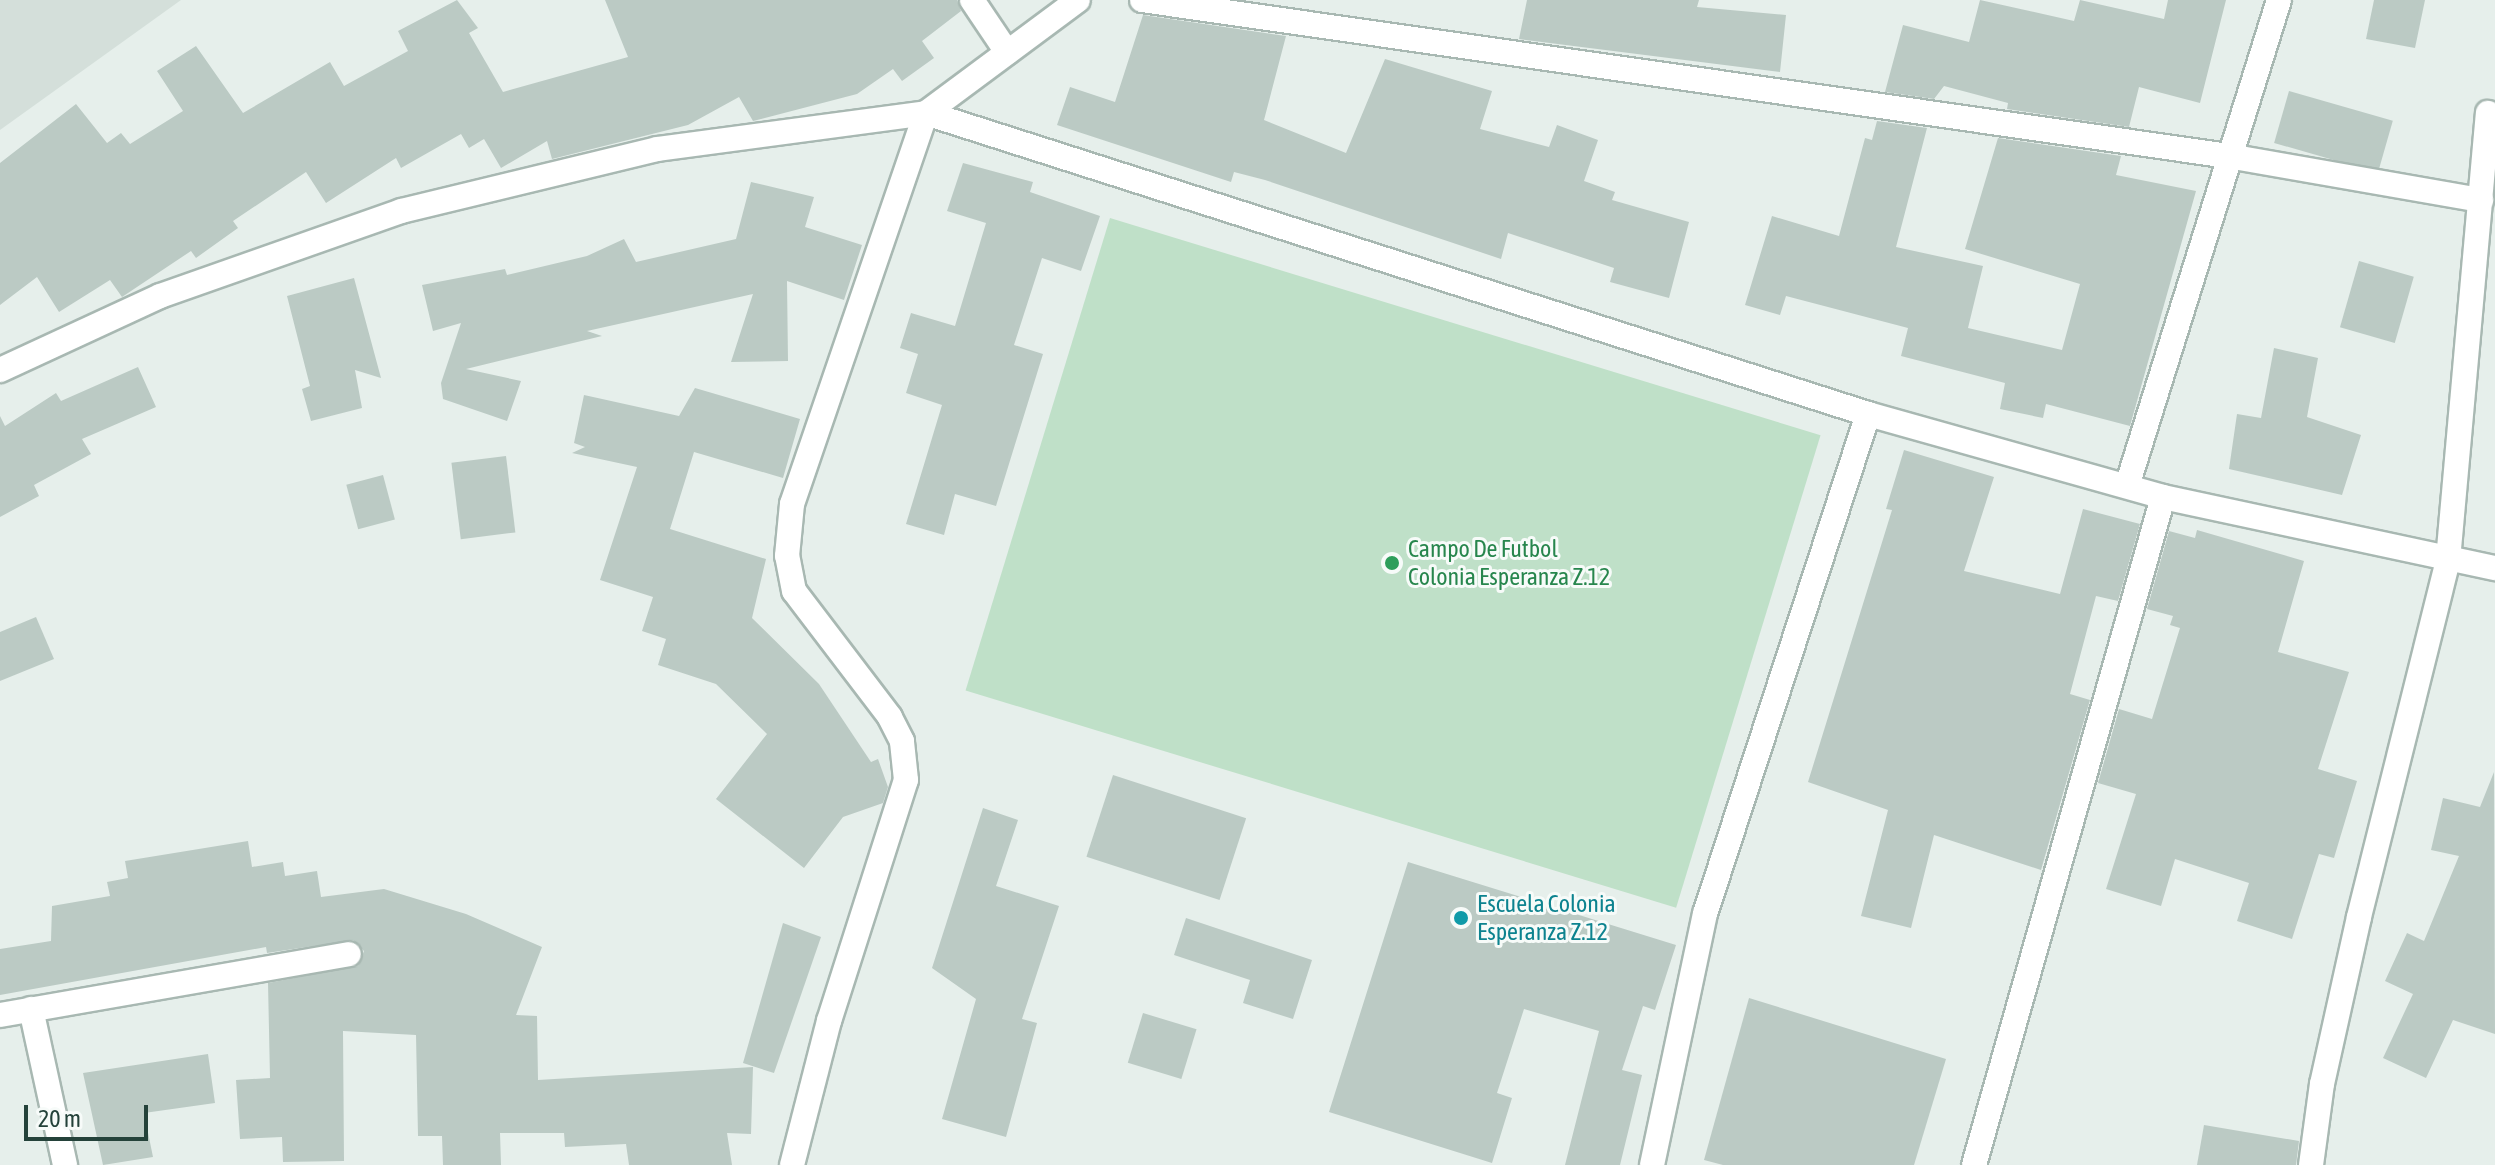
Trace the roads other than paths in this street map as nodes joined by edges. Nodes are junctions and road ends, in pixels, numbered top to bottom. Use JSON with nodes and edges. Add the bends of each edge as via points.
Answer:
{"nodes":[{"id":1,"x":972,"y":0,"type":"edge"},
{"id":2,"x":1078,"y":0,"type":"edge"},
{"id":3,"x":1142,"y":0,"type":"edge"},
{"id":4,"x":2279,"y":0,"type":"edge"},
{"id":5,"x":1007,"y":52,"type":"junction"},
{"id":6,"x":926,"y":113,"type":"junction"},
{"id":7,"x":2488,"y":113,"type":"dead end"},
{"id":8,"x":2228,"y":156,"type":"junction"},
{"id":9,"x":2481,"y":200,"type":"junction"},
{"id":10,"x":0,"y":370,"type":"edge"},
{"id":11,"x":1868,"y":414,"type":"junction"},
{"id":12,"x":2127,"y":486,"type":"junction"},
{"id":13,"x":2163,"y":497,"type":"junction"},
{"id":14,"x":2448,"y":560,"type":"junction"},
{"id":15,"x":2495,"y":568,"type":"edge"},
{"id":16,"x":349,"y":954,"type":"dead end"},
{"id":17,"x":31,"y":1009,"type":"junction"},
{"id":18,"x":0,"y":1015,"type":"edge"},
{"id":19,"x":65,"y":1165,"type":"edge"},
{"id":20,"x":792,"y":1165,"type":"edge"},
{"id":21,"x":1652,"y":1165,"type":"edge"},
{"id":22,"x":1974,"y":1165,"type":"edge"},
{"id":23,"x":2311,"y":1165,"type":"edge"}],
"edges":[{"from":1,"to":5,"type":"street"},
{"from":2,"to":5,"type":"street"},
{"from":3,"to":8,"type":"street"},
{"from":4,"to":8,"type":"street"},
{"from":5,"to":6,"type":"street"},
{"from":6,"to":10,"type":"street","via":[[657,149],[401,211],[160,296]]},
{"from":6,"to":11,"type":"street"},
{"from":6,"to":20,"type":"street","via":[[792,504],[787,556],[794,591],[890,717],[902,741],[906,780],[829,1021]]},
{"from":7,"to":9,"type":"street"},
{"from":8,"to":9,"type":"street"},
{"from":8,"to":12,"type":"street"},
{"from":9,"to":14,"type":"street"},
{"from":11,"to":12,"type":"street"},
{"from":11,"to":21,"type":"street","via":[[1705,914]]},
{"from":12,"to":13,"type":"street"},
{"from":13,"to":14,"type":"street"},
{"from":13,"to":22,"type":"street"},
{"from":14,"to":15,"type":"street"},
{"from":14,"to":23,"type":"street","via":[[2359,917]]},
{"from":16,"to":17,"type":"street"},
{"from":17,"to":18,"type":"street"},
{"from":17,"to":19,"type":"street"}]}
